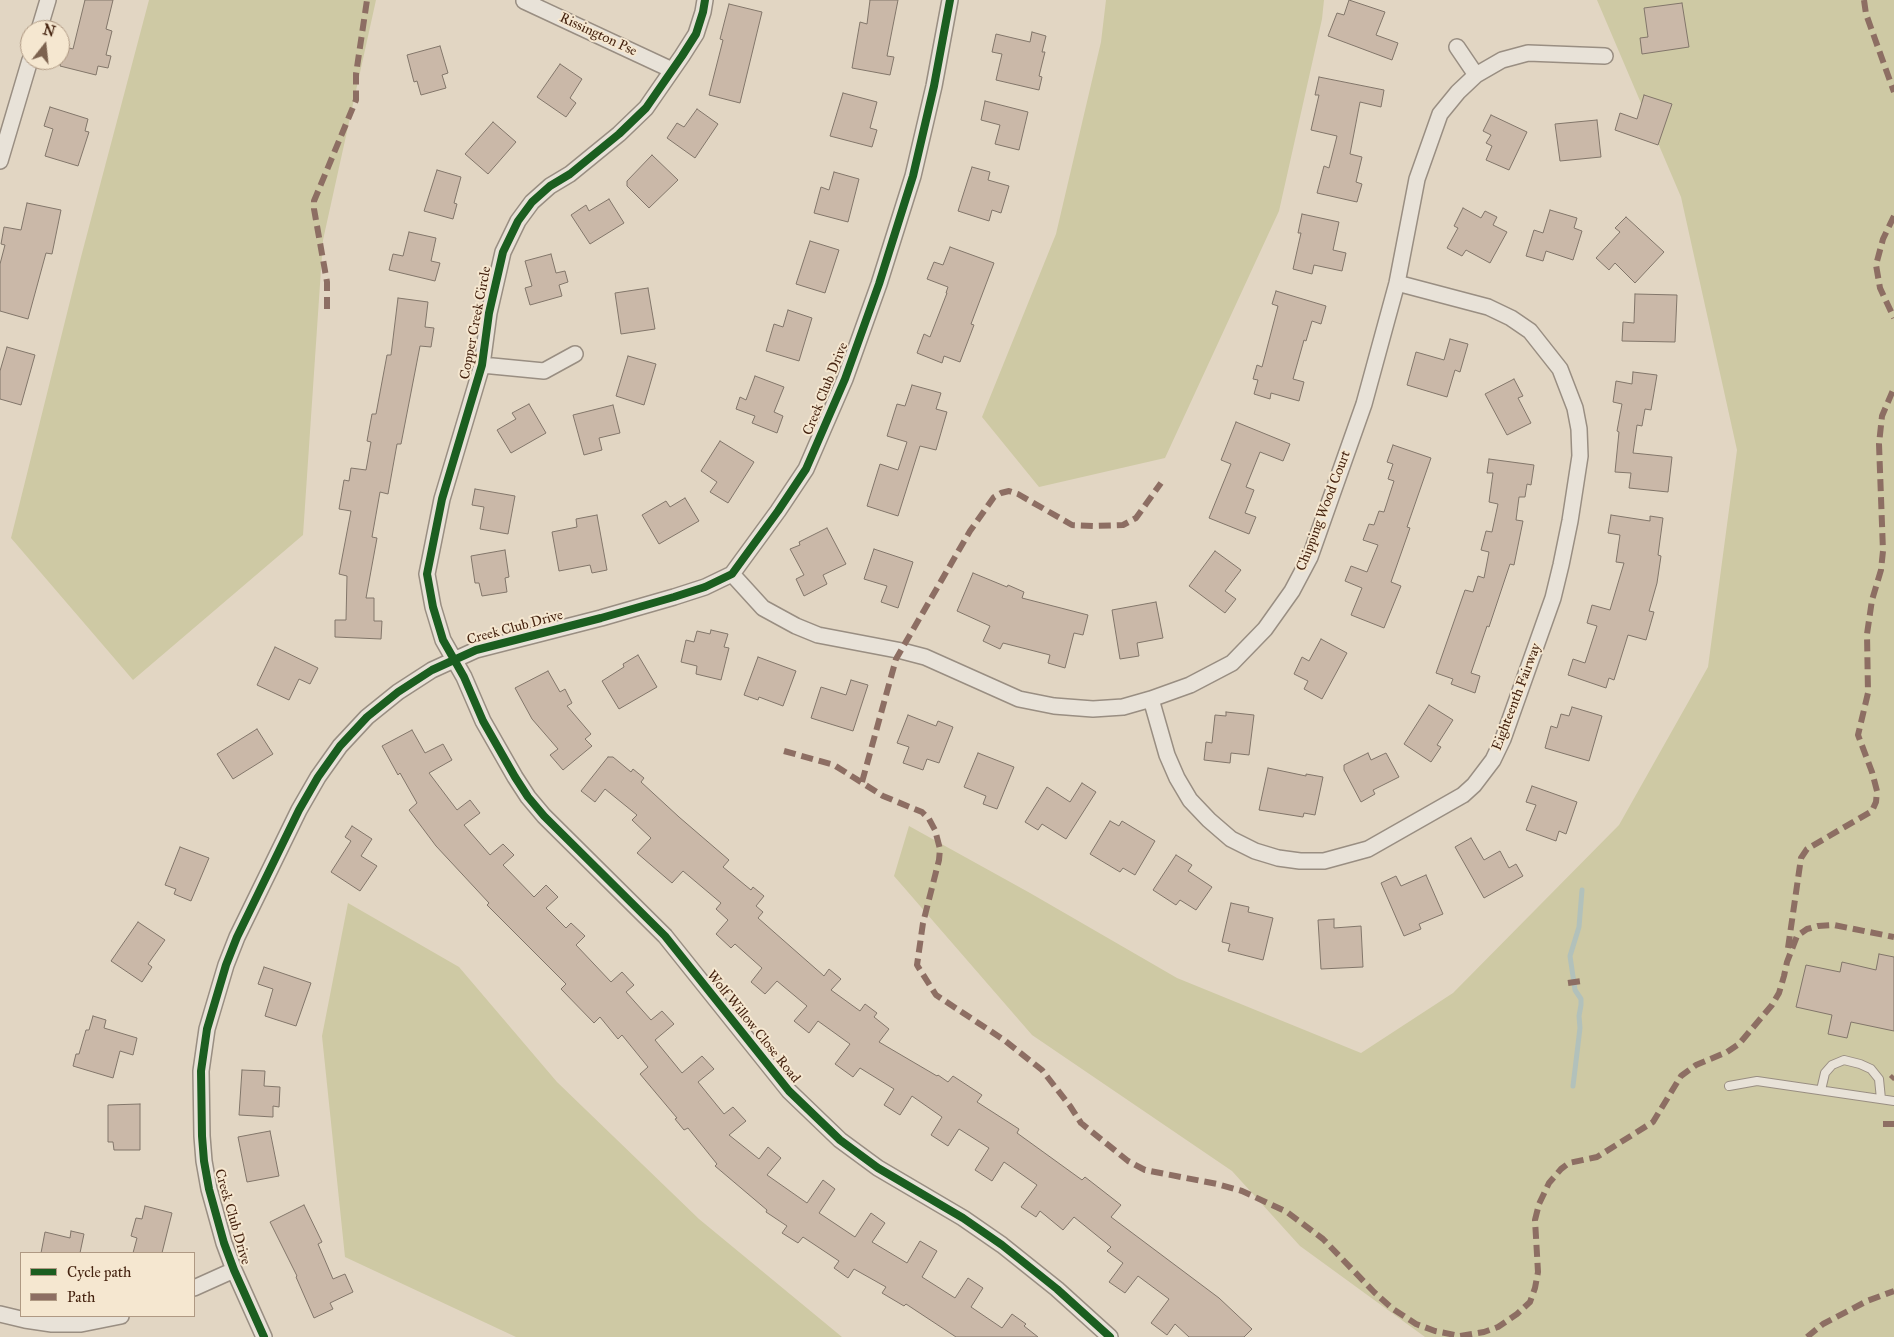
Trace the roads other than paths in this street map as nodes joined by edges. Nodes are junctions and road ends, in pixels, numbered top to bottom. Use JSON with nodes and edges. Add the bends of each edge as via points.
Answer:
{"nodes":[{"id":1,"x":48,"y":0,"type":"edge"},
{"id":2,"x":705,"y":0,"type":"edge"},
{"id":3,"x":950,"y":0,"type":"edge"},
{"id":4,"x":524,"y":1,"type":"edge"},
{"id":5,"x":42,"y":20,"type":"edge"},
{"id":6,"x":1457,"y":47,"type":"dead end"},
{"id":7,"x":1605,"y":56,"type":"dead end"},
{"id":8,"x":27,"y":70,"type":"edge"},
{"id":9,"x":672,"y":70,"type":"junction"},
{"id":10,"x":1476,"y":75,"type":"junction"},
{"id":11,"x":0,"y":161,"type":"edge"},
{"id":12,"x":1397,"y":283,"type":"junction"},
{"id":13,"x":575,"y":354,"type":"dead end"},
{"id":14,"x":482,"y":365,"type":"junction"},
{"id":15,"x":732,"y":574,"type":"junction"},
{"id":16,"x":454,"y":658,"type":"junction"},
{"id":17,"x":1151,"y":699,"type":"junction"},
{"id":18,"x":1729,"y":1086,"type":"dead end"},
{"id":19,"x":1821,"y":1090,"type":"junction"},
{"id":20,"x":1881,"y":1099,"type":"junction"},
{"id":21,"x":1894,"y":1101,"type":"edge"},
{"id":22,"x":234,"y":1270,"type":"junction"},
{"id":23,"x":195,"y":1288,"type":"edge"},
{"id":24,"x":0,"y":1314,"type":"edge"},
{"id":25,"x":115,"y":1317,"type":"edge"},
{"id":26,"x":264,"y":1337,"type":"edge"},
{"id":27,"x":1110,"y":1337,"type":"edge"}],
"edges":[{"from":1,"to":5,"type":"street"},
{"from":2,"to":9,"type":"street","name":"Copper Creek Circle","via":[[696,34]]},
{"from":3,"to":15,"type":"street","name":"Creek Club Drive","via":[[913,176],[845,379],[806,469]]},
{"from":4,"to":9,"type":"street","name":"Rissington Pse"},
{"from":6,"to":10,"type":"street"},
{"from":7,"to":10,"type":"street","name":"Chipping Wood Court","via":[[1528,53],[1502,60]]},
{"from":8,"to":11,"type":"street"},
{"from":9,"to":14,"type":"street","name":"Copper Creek Circle","via":[[646,108],[570,174],[550,186],[518,221],[503,252],[488,313]]},
{"from":10,"to":12,"type":"street","name":"Chipping Wood Court","via":[[1440,114],[1417,179]]},
{"from":12,"to":17,"type":"street","name":"Chipping Wood Court","via":[[1364,404],[1310,557],[1292,591],[1265,629],[1232,662],[1190,685]]},
{"from":12,"to":17,"type":"street","name":"Eighteenth Fairway","via":[[1488,307],[1524,326],[1560,369],[1580,429],[1580,456],[1570,521],[1554,598],[1493,760],[1464,795],[1368,849],[1324,860],[1278,858],[1231,839],[1190,800],[1168,755]]},
{"from":13,"to":14,"type":"street","via":[[544,371]]},
{"from":14,"to":16,"type":"street","name":"Copper Creek Circle","via":[[442,499],[427,574],[443,640]]},
{"from":15,"to":16,"type":"street","name":"Creek Club Drive","via":[[674,597]]},
{"from":15,"to":17,"type":"street","name":"Chipping Wood Court","via":[[763,608],[818,636],[924,657],[1018,699],[1093,710],[1123,707]]},
{"from":16,"to":22,"type":"street","name":"Creek Club Drive","via":[[398,692],[367,717],[340,746],[299,810],[226,965],[207,1029],[200,1112],[209,1189]]},
{"from":16,"to":27,"type":"street","name":"Wolf Willow Close Road","via":[[498,749],[528,797],[664,936],[789,1091],[840,1140],[878,1168],[1002,1245],[1058,1289]]},
{"from":18,"to":19,"type":"lane","via":[[1757,1081]]},
{"from":19,"to":20,"type":"lane"},
{"from":19,"to":20,"type":"lane","via":[[1825,1074],[1832,1065],[1844,1060],[1871,1069],[1879,1079]]},
{"from":20,"to":21,"type":"lane"},
{"from":22,"to":23,"type":"street"},
{"from":22,"to":26,"type":"street","name":"Creek Club Drive"},
{"from":24,"to":25,"type":"street","via":[[52,1324],[81,1324]]}]}
